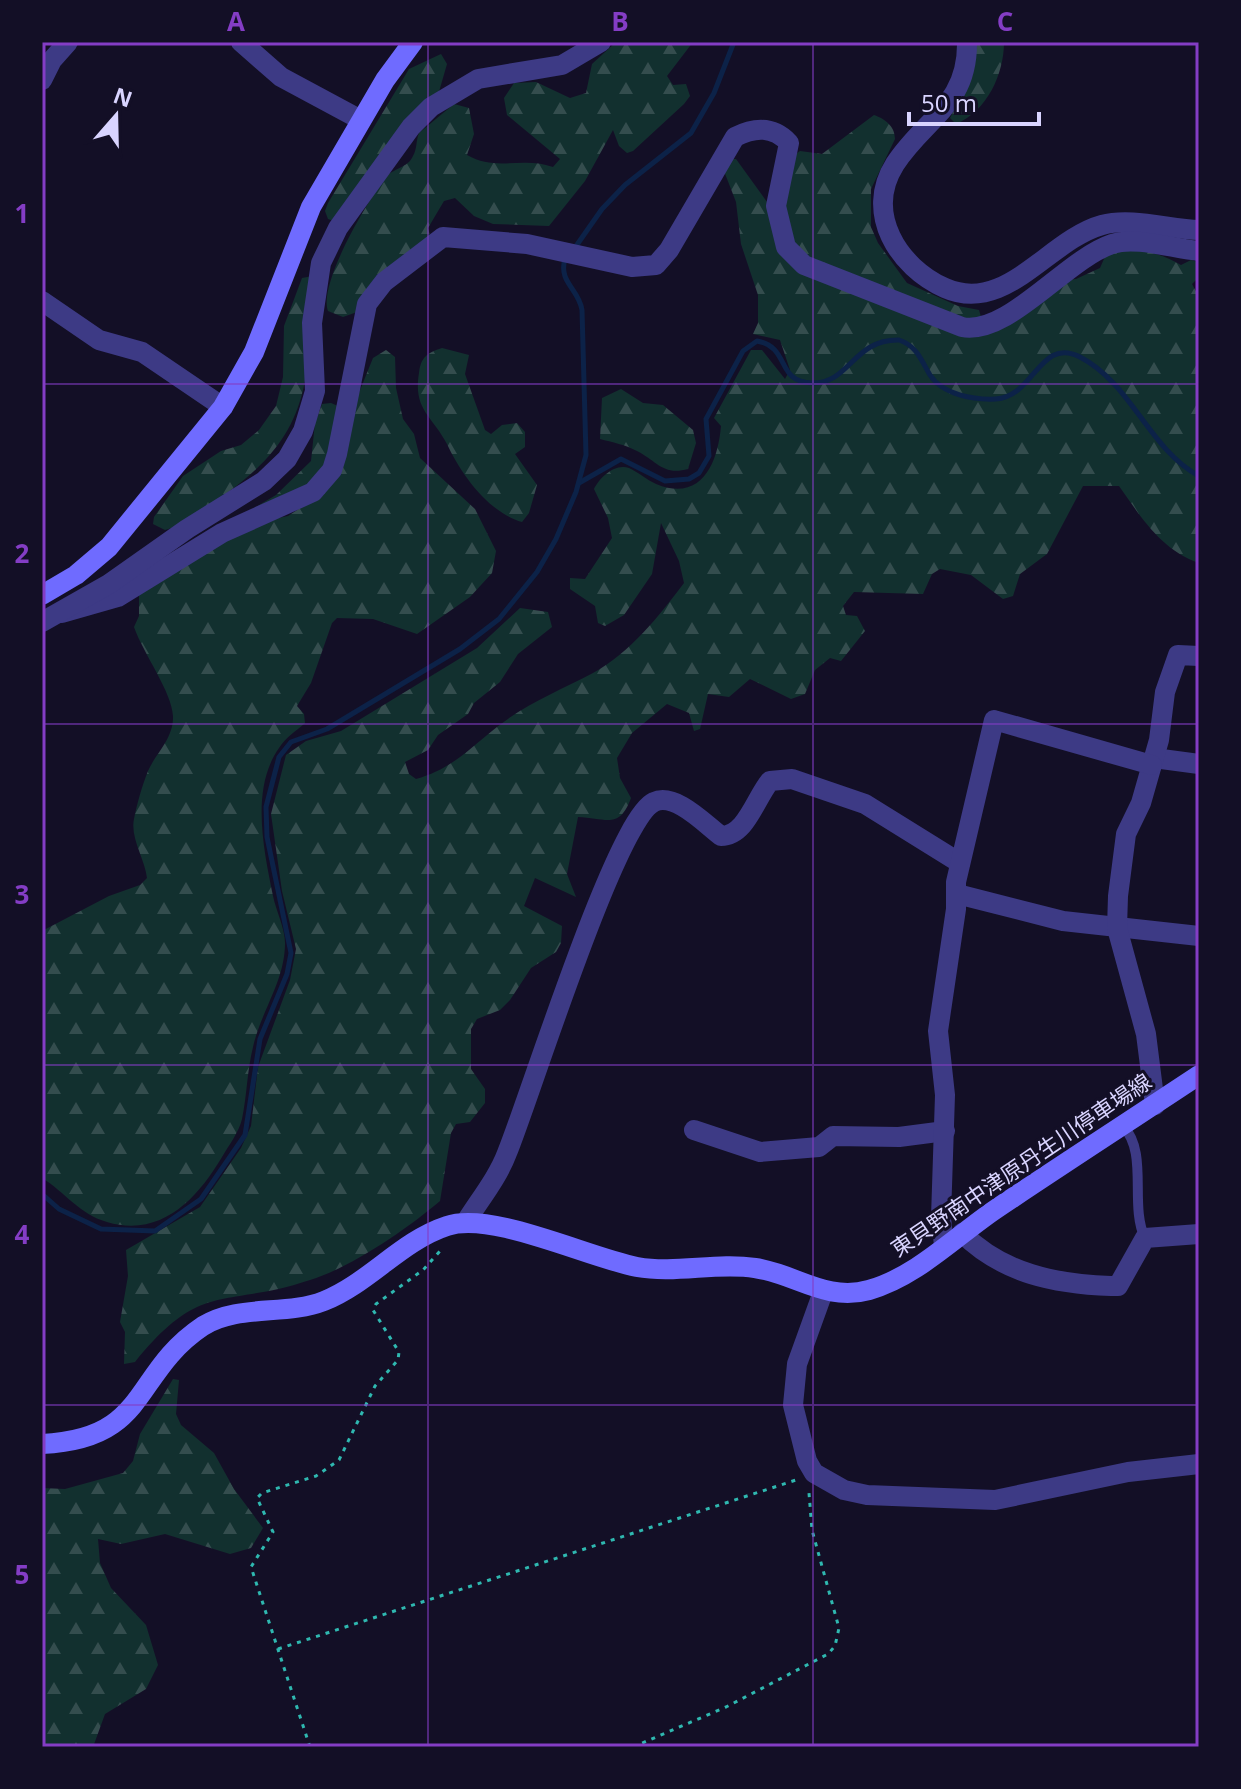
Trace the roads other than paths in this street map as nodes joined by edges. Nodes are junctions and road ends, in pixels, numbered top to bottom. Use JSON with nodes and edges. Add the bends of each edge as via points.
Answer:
{"nodes":[{"id":1,"x":68,"y":42,"type":"edge"},
{"id":2,"x":241,"y":42,"type":"edge"},
{"id":3,"x":413,"y":42,"type":"edge"},
{"id":4,"x":601,"y":42,"type":"edge"},
{"id":5,"x":967,"y":42,"type":"edge"},
{"id":6,"x":42,"y":80,"type":"edge"},
{"id":7,"x":361,"y":120,"type":"junction"},
{"id":8,"x":1199,"y":230,"type":"edge"},
{"id":9,"x":1199,"y":251,"type":"edge"},
{"id":10,"x":42,"y":301,"type":"edge"},
{"id":11,"x":223,"y":407,"type":"junction"},
{"id":12,"x":43,"y":591,"type":"edge"},
{"id":13,"x":62,"y":613,"type":"junction"},
{"id":14,"x":42,"y":622,"type":"edge"},
{"id":15,"x":1199,"y":656,"type":"edge"},
{"id":16,"x":1153,"y":762,"type":"junction"},
{"id":17,"x":1199,"y":764,"type":"edge"},
{"id":18,"x":960,"y":863,"type":"junction"},
{"id":19,"x":957,"y":894,"type":"junction"},
{"id":20,"x":1117,"y":928,"type":"junction"},
{"id":21,"x":1199,"y":936,"type":"edge"},
{"id":22,"x":1199,"y":1075,"type":"edge"},
{"id":23,"x":1155,"y":1105,"type":"junction"},
{"id":24,"x":1123,"y":1126,"type":"junction"},
{"id":25,"x":694,"y":1130,"type":"dead end"},
{"id":26,"x":945,"y":1131,"type":"junction"},
{"id":27,"x":467,"y":1220,"type":"junction"},
{"id":28,"x":962,"y":1233,"type":"junction"},
{"id":29,"x":1199,"y":1234,"type":"edge"},
{"id":30,"x":1145,"y":1238,"type":"junction"},
{"id":31,"x":944,"y":1246,"type":"junction"},
{"id":32,"x":823,"y":1292,"type":"junction"},
{"id":33,"x":42,"y":1444,"type":"edge"},
{"id":34,"x":1199,"y":1464,"type":"edge"}],
"edges":[{"from":1,"to":6,"type":"street"},
{"from":2,"to":7,"type":"street","via":[[281,77]]},
{"from":3,"to":7,"type":"main road"},
{"from":4,"to":13,"type":"street","via":[[562,65],[478,79],[431,107],[411,127],[338,228],[321,263],[312,323],[315,391],[303,431],[287,459],[264,481]]},
{"from":5,"to":8,"type":"street","via":[[966,66],[956,93],[896,163],[886,190],[883,213],[890,236],[920,273],[951,291],[982,293],[1011,283],[1066,242],[1106,224]]},
{"from":7,"to":11,"type":"main road","via":[[311,207],[254,352]]},
{"from":9,"to":13,"type":"street","via":[[1113,244],[1057,276],[988,327],[962,327],[804,265],[786,247],[776,206],[789,143],[781,135],[751,129],[735,137],[662,260],[646,267],[457,237],[431,243],[367,304],[337,454],[323,482],[295,501],[222,533],[118,597]]},
{"from":10,"to":11,"type":"street","via":[[99,340],[142,352]]},
{"from":11,"to":12,"type":"main road","via":[[109,547]]},
{"from":13,"to":14,"type":"street"},
{"from":15,"to":16,"type":"street","via":[[1178,655],[1165,692]]},
{"from":16,"to":17,"type":"street"},
{"from":16,"to":18,"type":"street","via":[[994,720]]},
{"from":16,"to":20,"type":"street","via":[[1126,834]]},
{"from":18,"to":19,"type":"street"},
{"from":18,"to":27,"type":"street","via":[[865,804],[792,779],[770,781],[741,827],[729,836],[721,836],[679,805],[662,799],[648,805],[598,905],[507,1154]]},
{"from":19,"to":20,"type":"street","via":[[1037,916]]},
{"from":19,"to":26,"type":"street","via":[[938,1031]]},
{"from":20,"to":21,"type":"street"},
{"from":20,"to":23,"type":"street","via":[[1146,1034]]},
{"from":22,"to":23,"type":"main road","name":"東貝野南中津原丹生川停車場線"},
{"from":23,"to":24,"type":"main road","name":"東貝野南中津原丹生川停車場線"},
{"from":24,"to":28,"type":"main road","name":"東貝野南中津原丹生川停車場線"},
{"from":24,"to":30,"type":"lane","via":[[1133,1140]]},
{"from":25,"to":26,"type":"street","via":[[760,1152],[819,1147],[833,1136]]},
{"from":26,"to":31,"type":"street"},
{"from":27,"to":32,"type":"main road","name":"東貝野南中津原丹生川停車場線","via":[[638,1267],[754,1267]]},
{"from":27,"to":33,"type":"main road","via":[[432,1231],[328,1300],[303,1309],[246,1313],[206,1324],[180,1344],[108,1430]]},
{"from":28,"to":30,"type":"street","via":[[983,1251],[1034,1276],[1111,1286],[1124,1279]]},
{"from":28,"to":31,"type":"main road","name":"東貝野南中津原丹生川停車場線"},
{"from":29,"to":30,"type":"street"},
{"from":31,"to":32,"type":"main road","name":"東貝野南中津原丹生川停車場線","via":[[913,1269],[868,1290]]},
{"from":32,"to":34,"type":"street","via":[[795,1377],[793,1405],[814,1473],[844,1490],[995,1500]]}]}
